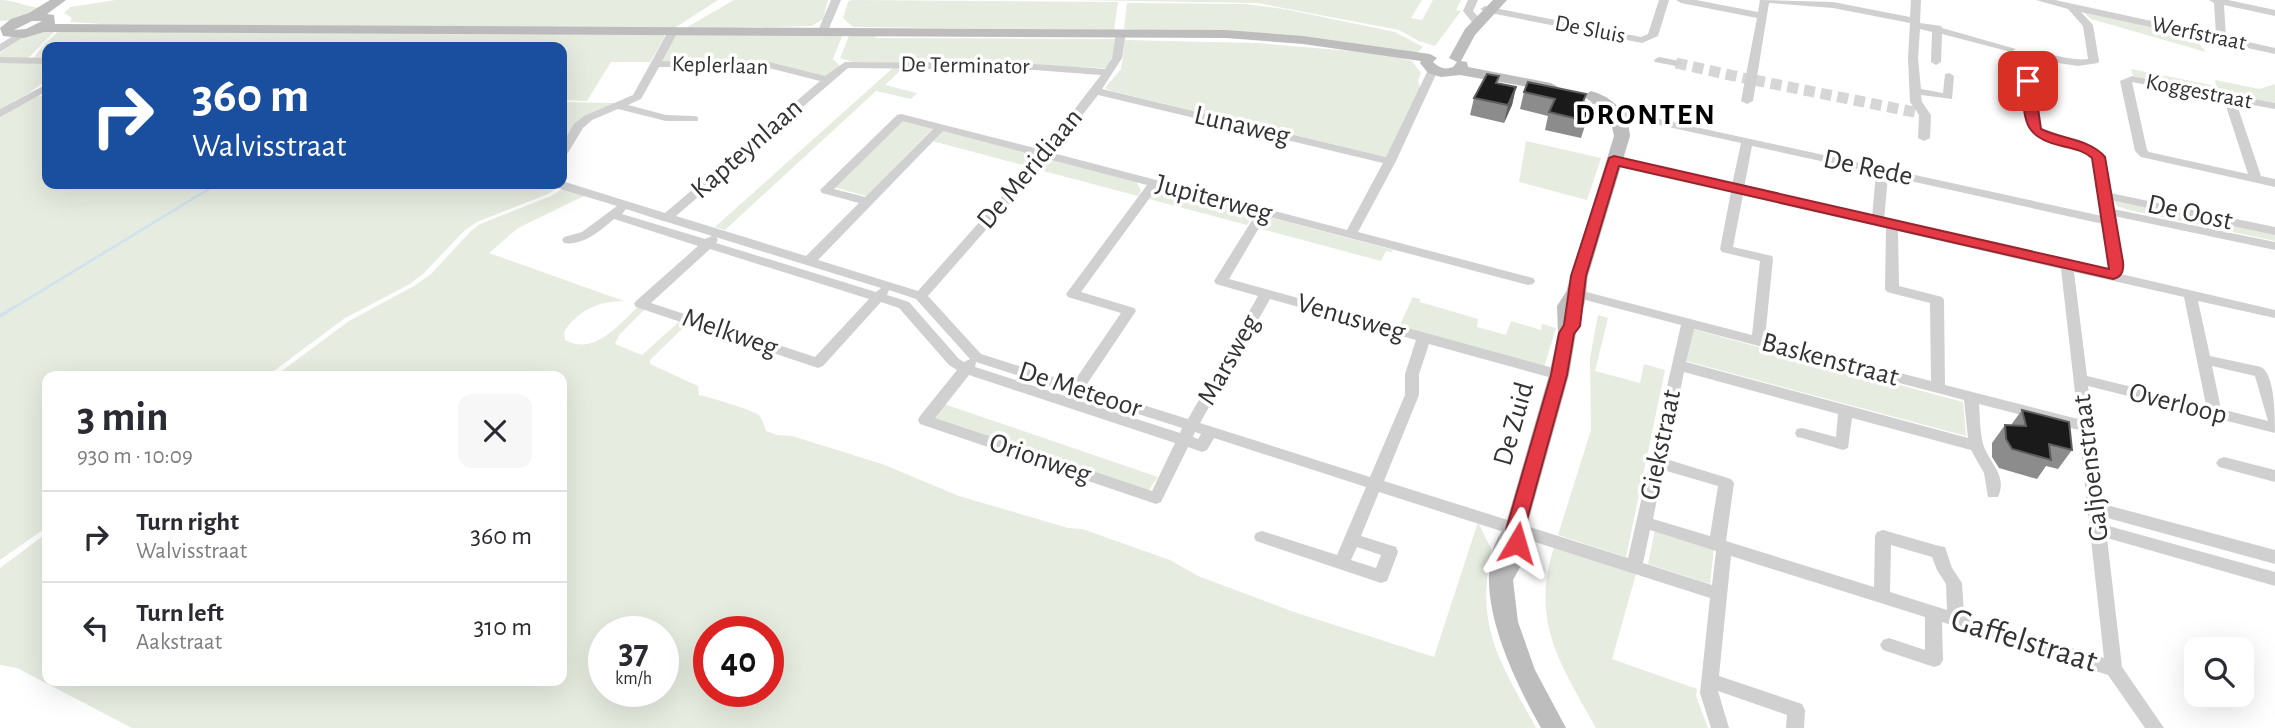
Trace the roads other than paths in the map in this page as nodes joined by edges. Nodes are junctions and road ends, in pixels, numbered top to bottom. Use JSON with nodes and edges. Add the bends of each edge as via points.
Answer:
{"nodes":[{"id":1,"x":60,"y":0,"type":"edge"},
{"id":2,"x":836,"y":0,"type":"edge"},
{"id":3,"x":1474,"y":0,"type":"edge"},
{"id":4,"x":1664,"y":0,"type":"edge"},
{"id":5,"x":1681,"y":0,"type":"edge"},
{"id":6,"x":1765,"y":0,"type":"edge"},
{"id":7,"x":1916,"y":0,"type":"edge"},
{"id":8,"x":2041,"y":0,"type":"edge"},
{"id":9,"x":2216,"y":1,"type":"edge"},
{"id":10,"x":2240,"y":3,"type":"edge"},
{"id":11,"x":2073,"y":9,"type":"junction"},
{"id":12,"x":1487,"y":11,"type":"edge"},
{"id":13,"x":2275,"y":13,"type":"edge"},
{"id":14,"x":43,"y":21,"type":"junction"},
{"id":15,"x":1761,"y":21,"type":"junction"},
{"id":16,"x":1917,"y":23,"type":"junction"},
{"id":17,"x":9,"y":28,"type":"edge"},
{"id":18,"x":1937,"y":28,"type":"junction"},
{"id":19,"x":674,"y":30,"type":"junction"},
{"id":20,"x":775,"y":31,"type":"joint"},
{"id":21,"x":823,"y":31,"type":"junction"},
{"id":22,"x":1121,"y":33,"type":"junction"},
{"id":23,"x":2221,"y":39,"type":"junction"},
{"id":24,"x":1463,"y":42,"type":"joint"},
{"id":25,"x":0,"y":48,"type":"edge"},
{"id":26,"x":2011,"y":49,"type":"dead end"},
{"id":27,"x":2275,"y":51,"type":"edge"},
{"id":28,"x":0,"y":60,"type":"edge"},
{"id":29,"x":1659,"y":60,"type":"dead end"},
{"id":30,"x":42,"y":61,"type":"edge"},
{"id":31,"x":1456,"y":62,"type":"junction"},
{"id":32,"x":1936,"y":62,"type":"dead end"},
{"id":33,"x":1676,"y":63,"type":"tunnel mouth"},
{"id":34,"x":654,"y":64,"type":"junction"},
{"id":35,"x":1433,"y":66,"type":"junction"},
{"id":36,"x":1109,"y":72,"type":"junction"},
{"id":37,"x":1949,"y":76,"type":"dead end"},
{"id":38,"x":827,"y":80,"type":"junction"},
{"id":39,"x":42,"y":90,"type":"edge"},
{"id":40,"x":1095,"y":91,"type":"junction"},
{"id":41,"x":1916,"y":91,"type":"junction"},
{"id":42,"x":1578,"y":93,"type":"junction"},
{"id":43,"x":2229,"y":97,"type":"junction"},
{"id":44,"x":1747,"y":101,"type":"dead end"},
{"id":45,"x":620,"y":106,"type":"junction"},
{"id":46,"x":2275,"y":106,"type":"edge"},
{"id":47,"x":0,"y":114,"type":"edge"},
{"id":48,"x":1633,"y":116,"type":"junction"},
{"id":49,"x":694,"y":119,"type":"dead end"},
{"id":50,"x":940,"y":128,"type":"junction"},
{"id":51,"x":1622,"y":136,"type":"junction"},
{"id":52,"x":1924,"y":138,"type":"dead end"},
{"id":53,"x":1747,"y":141,"type":"junction"},
{"id":54,"x":567,"y":145,"type":"edge"},
{"id":55,"x":1045,"y":155,"type":"junction"},
{"id":56,"x":1614,"y":160,"type":"junction"},
{"id":57,"x":1390,"y":161,"type":"junction"},
{"id":58,"x":1882,"y":171,"type":"junction"},
{"id":59,"x":2256,"y":179,"type":"junction"},
{"id":60,"x":2275,"y":183,"type":"edge"},
{"id":61,"x":1154,"y":184,"type":"junction"},
{"id":62,"x":567,"y":187,"type":"edge"},
{"id":63,"x":1736,"y":189,"type":"junction"},
{"id":64,"x":2104,"y":195,"type":"junction"},
{"id":65,"x":867,"y":202,"type":"junction"},
{"id":66,"x":625,"y":205,"type":"junction"},
{"id":67,"x":1263,"y":212,"type":"junction"},
{"id":68,"x":613,"y":215,"type":"junction"},
{"id":69,"x":2108,"y":216,"type":"junction"},
{"id":70,"x":667,"y":218,"type":"junction"},
{"id":71,"x":1885,"y":224,"type":"junction"},
{"id":72,"x":2275,"y":231,"type":"edge"},
{"id":73,"x":719,"y":234,"type":"junction"},
{"id":74,"x":1350,"y":234,"type":"junction"},
{"id":75,"x":569,"y":240,"type":"dead end"},
{"id":76,"x":707,"y":244,"type":"junction"},
{"id":77,"x":2275,"y":246,"type":"edge"},
{"id":78,"x":809,"y":261,"type":"junction"},
{"id":79,"x":2067,"y":266,"type":"junction"},
{"id":80,"x":2109,"y":275,"type":"junction"},
{"id":81,"x":1528,"y":281,"type":"dead end"},
{"id":82,"x":884,"y":291,"type":"junction"},
{"id":83,"x":1575,"y":293,"type":"junction"},
{"id":84,"x":1266,"y":294,"type":"junction"},
{"id":85,"x":2190,"y":294,"type":"junction"},
{"id":86,"x":921,"y":296,"type":"junction"},
{"id":87,"x":2275,"y":314,"type":"edge"},
{"id":88,"x":1688,"y":323,"type":"junction"},
{"id":89,"x":1424,"y":338,"type":"junction"},
{"id":90,"x":1758,"y":341,"type":"junction"},
{"id":91,"x":976,"y":357,"type":"junction"},
{"id":92,"x":2203,"y":359,"type":"junction"},
{"id":93,"x":1678,"y":365,"type":"junction"},
{"id":94,"x":966,"y":369,"type":"junction"},
{"id":95,"x":1559,"y":375,"type":"junction"},
{"id":96,"x":2080,"y":379,"type":"junction"},
{"id":97,"x":1938,"y":388,"type":"junction"},
{"id":98,"x":1076,"y":389,"type":"junction"},
{"id":99,"x":1971,"y":397,"type":"junction"},
{"id":100,"x":1845,"y":410,"type":"junction"},
{"id":101,"x":2215,"y":413,"type":"junction"},
{"id":102,"x":2275,"y":420,"type":"edge"},
{"id":103,"x":2086,"y":427,"type":"junction"},
{"id":104,"x":2275,"y":428,"type":"edge"},
{"id":105,"x":1188,"y":433,"type":"junction"},
{"id":106,"x":1802,"y":433,"type":"dead end"},
{"id":107,"x":1976,"y":446,"type":"junction"},
{"id":108,"x":1657,"y":463,"type":"junction"},
{"id":109,"x":2224,"y":463,"type":"dead end"},
{"id":110,"x":2275,"y":476,"type":"edge"},
{"id":111,"x":1376,"y":485,"type":"junction"},
{"id":112,"x":1993,"y":493,"type":"dead end"},
{"id":113,"x":2095,"y":508,"type":"junction"},
{"id":114,"x":1644,"y":522,"type":"junction"},
{"id":115,"x":2098,"y":529,"type":"junction"},
{"id":116,"x":1515,"y":530,"type":"junction"},
{"id":117,"x":1262,"y":537,"type":"dead end"},
{"id":118,"x":1352,"y":539,"type":"junction"},
{"id":119,"x":1720,"y":546,"type":"junction"},
{"id":120,"x":2275,"y":557,"type":"edge"},
{"id":121,"x":1342,"y":563,"type":"junction"},
{"id":122,"x":1634,"y":568,"type":"junction"},
{"id":123,"x":2275,"y":579,"type":"edge"},
{"id":124,"x":1719,"y":594,"type":"junction"},
{"id":125,"x":1882,"y":597,"type":"junction"},
{"id":126,"x":1933,"y":613,"type":"junction"},
{"id":127,"x":1956,"y":619,"type":"junction"},
{"id":128,"x":1889,"y":645,"type":"dead end"},
{"id":129,"x":2114,"y":670,"type":"junction"},
{"id":130,"x":1710,"y":681,"type":"junction"},
{"id":131,"x":1796,"y":719,"type":"edge"},
{"id":132,"x":1554,"y":728,"type":"edge"},
{"id":133,"x":1720,"y":728,"type":"edge"},
{"id":134,"x":2155,"y":728,"type":"edge"}],
"edges":[{"from":1,"to":14,"type":"main road"},
{"from":2,"to":21,"type":"street"},
{"from":3,"to":12,"type":"street","via":[[1468,11]]},
{"from":4,"to":12,"type":"street","name":"De Sluis","via":[[1653,36],[1640,40]]},
{"from":5,"to":15,"type":"street"},
{"from":6,"to":15,"type":"street"},
{"from":6,"to":16,"type":"street","via":[[1833,5]]},
{"from":7,"to":16,"type":"street"},
{"from":8,"to":11,"type":"street","name":"Werfstraat"},
{"from":9,"to":10,"type":"street"},
{"from":9,"to":23,"type":"street"},
{"from":10,"to":13,"type":"street"},
{"from":11,"to":23,"type":"street","name":"Werfstraat"},
{"from":11,"to":64,"type":"street","via":[[2088,25],[2094,61],[2026,56],[2032,125],[2049,139],[2096,153]]},
{"from":12,"to":24,"type":"main road"},
{"from":14,"to":17,"type":"main road"},
{"from":14,"to":19,"type":"main road","via":[[84,26]]},
{"from":15,"to":44,"type":"street"},
{"from":16,"to":18,"type":"street"},
{"from":16,"to":41,"type":"street"},
{"from":17,"to":25,"type":"street"},
{"from":18,"to":26,"type":"street"},
{"from":18,"to":32,"type":"street"},
{"from":19,"to":20,"type":"main road"},
{"from":19,"to":34,"type":"street","name":"Keplerlaan"},
{"from":20,"to":21,"type":"main road"},
{"from":21,"to":22,"type":"main road"},
{"from":22,"to":35,"type":"main road","via":[[1315,41],[1391,53]]},
{"from":22,"to":36,"type":"street","name":"De Meridiaan","via":[[1117,58]]},
{"from":23,"to":27,"type":"street","name":"Werfstraat"},
{"from":24,"to":31,"type":"main road"},
{"from":28,"to":30,"type":"street"},
{"from":29,"to":33,"type":"street"},
{"from":31,"to":35,"type":"main road"},
{"from":31,"to":42,"type":"main road"},
{"from":34,"to":38,"type":"street","name":"Keplerlaan","via":[[769,65]]},
{"from":34,"to":45,"type":"street","name":"Keplerlaan","via":[[637,97]]},
{"from":35,"to":57,"type":"street"},
{"from":36,"to":38,"type":"street","name":"De Terminator","via":[[850,64]]},
{"from":36,"to":40,"type":"street","name":"De Meridiaan"},
{"from":37,"to":41,"type":"street","via":[[1948,97]]},
{"from":38,"to":70,"type":"street","name":"Kapteynlaan"},
{"from":39,"to":47,"type":"street"},
{"from":40,"to":55,"type":"street","name":"De Meridiaan"},
{"from":40,"to":57,"type":"street","name":"Lunaweg"},
{"from":41,"to":52,"type":"street"},
{"from":42,"to":48,"type":"main road","via":[[1610,101]]},
{"from":42,"to":51,"type":"main road","via":[[1618,114]]},
{"from":43,"to":46,"type":"street","name":"Koggestraat"},
{"from":43,"to":59,"type":"street"},
{"from":43,"to":59,"type":"street","name":"Koggestraat","via":[[2125,81],[2145,155]]},
{"from":45,"to":49,"type":"street","via":[[666,118]]},
{"from":45,"to":54,"type":"street","name":"Keplerlaan","via":[[588,118]]},
{"from":48,"to":51,"type":"main road","name":"De Zuid"},
{"from":48,"to":53,"type":"street","name":"De Rede"},
{"from":50,"to":55,"type":"street","name":"Jupiterweg"},
{"from":50,"to":65,"type":"street"},
{"from":50,"to":65,"type":"street","name":"Jupiterweg","via":[[901,117],[826,190]]},
{"from":51,"to":56,"type":"main road","name":"De Zuid"},
{"from":53,"to":58,"type":"street","name":"De Rede"},
{"from":53,"to":63,"type":"street"},
{"from":55,"to":61,"type":"street","name":"Jupiterweg"},
{"from":55,"to":86,"type":"street","name":"De Meridiaan"},
{"from":56,"to":63,"type":"street"},
{"from":56,"to":83,"type":"main road","name":"De Zuid"},
{"from":57,"to":74,"type":"street"},
{"from":58,"to":69,"type":"street","name":"De Rede"},
{"from":58,"to":71,"type":"street"},
{"from":59,"to":60,"type":"street"},
{"from":61,"to":67,"type":"street","name":"Jupiterweg"},
{"from":61,"to":98,"type":"street","via":[[1073,294],[1129,311]]},
{"from":62,"to":66,"type":"street"},
{"from":63,"to":71,"type":"street"},
{"from":63,"to":90,"type":"street","via":[[1726,249],[1767,259]]},
{"from":64,"to":69,"type":"street"},
{"from":64,"to":72,"type":"street","name":"De Oost"},
{"from":65,"to":78,"type":"street"},
{"from":66,"to":68,"type":"street"},
{"from":66,"to":70,"type":"street"},
{"from":67,"to":74,"type":"street","name":"Jupiterweg"},
{"from":67,"to":84,"type":"street","name":"Venusweg","via":[[1221,281]]},
{"from":68,"to":75,"type":"street","via":[[586,235]]},
{"from":68,"to":76,"type":"street"},
{"from":69,"to":77,"type":"street","name":"De Oost"},
{"from":69,"to":80,"type":"street","via":[[2117,270]]},
{"from":70,"to":73,"type":"street"},
{"from":71,"to":79,"type":"street"},
{"from":71,"to":97,"type":"street","via":[[1892,289],[1937,300]]},
{"from":73,"to":76,"type":"street","name":"Melkweg"},
{"from":73,"to":78,"type":"street"},
{"from":74,"to":81,"type":"street","name":"Jupiterweg"},
{"from":76,"to":82,"type":"street"},
{"from":76,"to":82,"type":"street","name":"Melkweg","via":[[641,304],[818,363]]},
{"from":78,"to":82,"type":"street"},
{"from":79,"to":80,"type":"street"},
{"from":79,"to":96,"type":"street","name":"Galjoenstraat"},
{"from":80,"to":85,"type":"street"},
{"from":82,"to":86,"type":"street"},
{"from":82,"to":94,"type":"street","via":[[904,305],[954,362]]},
{"from":83,"to":88,"type":"street","name":"Baskenstraat"},
{"from":83,"to":95,"type":"main road","name":"De Zuid"},
{"from":84,"to":89,"type":"street","name":"Venusweg"},
{"from":84,"to":105,"type":"street","name":"Marsweg"},
{"from":85,"to":87,"type":"street"},
{"from":85,"to":92,"type":"street"},
{"from":86,"to":91,"type":"street"},
{"from":88,"to":90,"type":"street","name":"Baskenstraat"},
{"from":88,"to":93,"type":"street","name":"Giekstraat"},
{"from":89,"to":95,"type":"street","name":"Venusweg"},
{"from":89,"to":111,"type":"street","via":[[1412,374],[1412,395]]},
{"from":90,"to":97,"type":"street","name":"Baskenstraat"},
{"from":91,"to":94,"type":"street","name":"Orionweg"},
{"from":91,"to":98,"type":"street","name":"De Meteoor"},
{"from":92,"to":101,"type":"street"},
{"from":92,"to":102,"type":"street","via":[[2261,372]]},
{"from":93,"to":100,"type":"street"},
{"from":93,"to":108,"type":"street","name":"Giekstraat"},
{"from":94,"to":105,"type":"street"},
{"from":94,"to":105,"type":"street","name":"Orionweg","via":[[925,419],[1156,498]]},
{"from":95,"to":116,"type":"main road","name":"De Zuid"},
{"from":96,"to":101,"type":"street","name":"Overloop"},
{"from":96,"to":103,"type":"street","name":"Galjoenstraat"},
{"from":97,"to":99,"type":"street","name":"Baskenstraat"},
{"from":98,"to":105,"type":"street","name":"De Meteoor"},
{"from":99,"to":103,"type":"street","name":"Baskenstraat"},
{"from":99,"to":107,"type":"street"},
{"from":100,"to":106,"type":"street","via":[[1843,444]]},
{"from":100,"to":107,"type":"street"},
{"from":101,"to":104,"type":"street","name":"Overloop"},
{"from":103,"to":113,"type":"street","name":"Galjoenstraat"},
{"from":105,"to":111,"type":"street","name":"De Meteoor","via":[[1210,432]]},
{"from":107,"to":112,"type":"street","via":[[1992,473]]},
{"from":108,"to":114,"type":"street","name":"Giekstraat"},
{"from":108,"to":119,"type":"street","via":[[1726,483]]},
{"from":109,"to":110,"type":"street"},
{"from":111,"to":116,"type":"street","name":"De Meteoor"},
{"from":111,"to":118,"type":"street"},
{"from":113,"to":115,"type":"street","name":"Galjoenstraat"},
{"from":113,"to":120,"type":"street"},
{"from":114,"to":119,"type":"street","name":"Gaffelstraat"},
{"from":114,"to":122,"type":"street","name":"Giekstraat"},
{"from":115,"to":123,"type":"street"},
{"from":115,"to":129,"type":"street","name":"Galjoenstraat"},
{"from":116,"to":122,"type":"street","name":"De Meteoor"},
{"from":116,"to":132,"type":"main road","name":"De Zuid","via":[[1515,553],[1502,579],[1503,615],[1512,648]]},
{"from":117,"to":121,"type":"street"},
{"from":118,"to":121,"type":"street"},
{"from":118,"to":121,"type":"street","via":[[1390,552],[1381,576]]},
{"from":119,"to":124,"type":"street"},
{"from":119,"to":125,"type":"street","name":"Gaffelstraat"},
{"from":122,"to":124,"type":"street"},
{"from":124,"to":130,"type":"street"},
{"from":125,"to":126,"type":"street","name":"Gaffelstraat"},
{"from":125,"to":127,"type":"street","via":[[1883,536],[1940,552],[1954,583]]},
{"from":126,"to":127,"type":"street","name":"Gaffelstraat"},
{"from":126,"to":128,"type":"street","name":"Gaffelstraat","via":[[1934,660]]},
{"from":127,"to":129,"type":"street","name":"Gaffelstraat"},
{"from":129,"to":134,"type":"street"},
{"from":130,"to":131,"type":"street"},
{"from":130,"to":133,"type":"street"}]}
